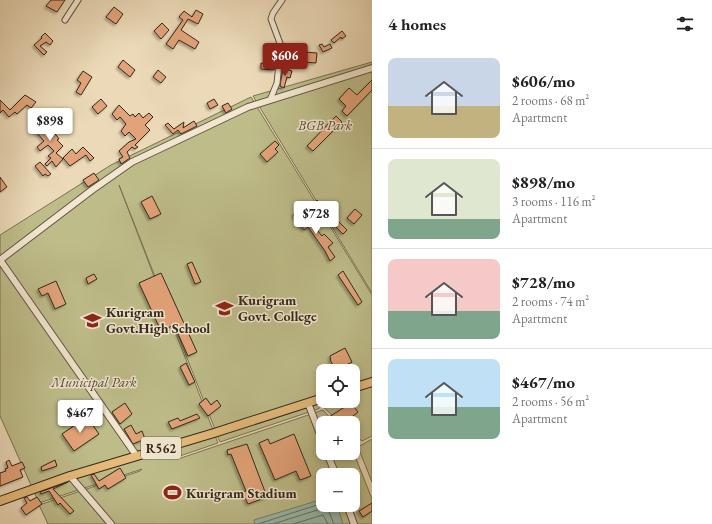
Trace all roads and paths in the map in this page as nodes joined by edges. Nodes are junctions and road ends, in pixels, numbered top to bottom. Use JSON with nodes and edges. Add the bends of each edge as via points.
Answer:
{"nodes":[{"id":1,"x":78,"y":0,"type":"edge"},
{"id":2,"x":282,"y":0,"type":"edge"},
{"id":3,"x":65,"y":20,"type":"dead end"},
{"id":4,"x":372,"y":68,"type":"edge"},
{"id":5,"x":270,"y":100,"type":"junction"},
{"id":6,"x":0,"y":260,"type":"edge"},
{"id":7,"x":372,"y":382,"type":"edge"},
{"id":8,"x":360,"y":386,"type":"edge"},
{"id":9,"x":316,"y":400,"type":"edge"},
{"id":10,"x":308,"y":403,"type":"junction"},
{"id":11,"x":316,"y":424,"type":"edge"},
{"id":12,"x":136,"y":455,"type":"junction"},
{"id":13,"x":70,"y":476,"type":"junction"},
{"id":14,"x":0,"y":501,"type":"edge"},
{"id":15,"x":350,"y":512,"type":"edge"},
{"id":16,"x":111,"y":524,"type":"edge"},
{"id":17,"x":354,"y":524,"type":"edge"}],
"edges":[{"from":1,"to":3,"type":"street"},
{"from":2,"to":5,"type":"street","via":[[271,19],[281,46],[277,83]]},
{"from":4,"to":5,"type":"street"},
{"from":5,"to":6,"type":"street","via":[[248,107],[132,162]]},
{"from":6,"to":12,"type":"street"},
{"from":7,"to":8,"type":"main road"},
{"from":9,"to":10,"type":"main road","number":"R562"},
{"from":10,"to":11,"type":"street"},
{"from":10,"to":12,"type":"main road","number":"R562","via":[[214,434]]},
{"from":12,"to":13,"type":"main road","number":"R562"},
{"from":13,"to":14,"type":"main road","number":"R562"},
{"from":13,"to":16,"type":"street"},
{"from":15,"to":17,"type":"street"}]}
